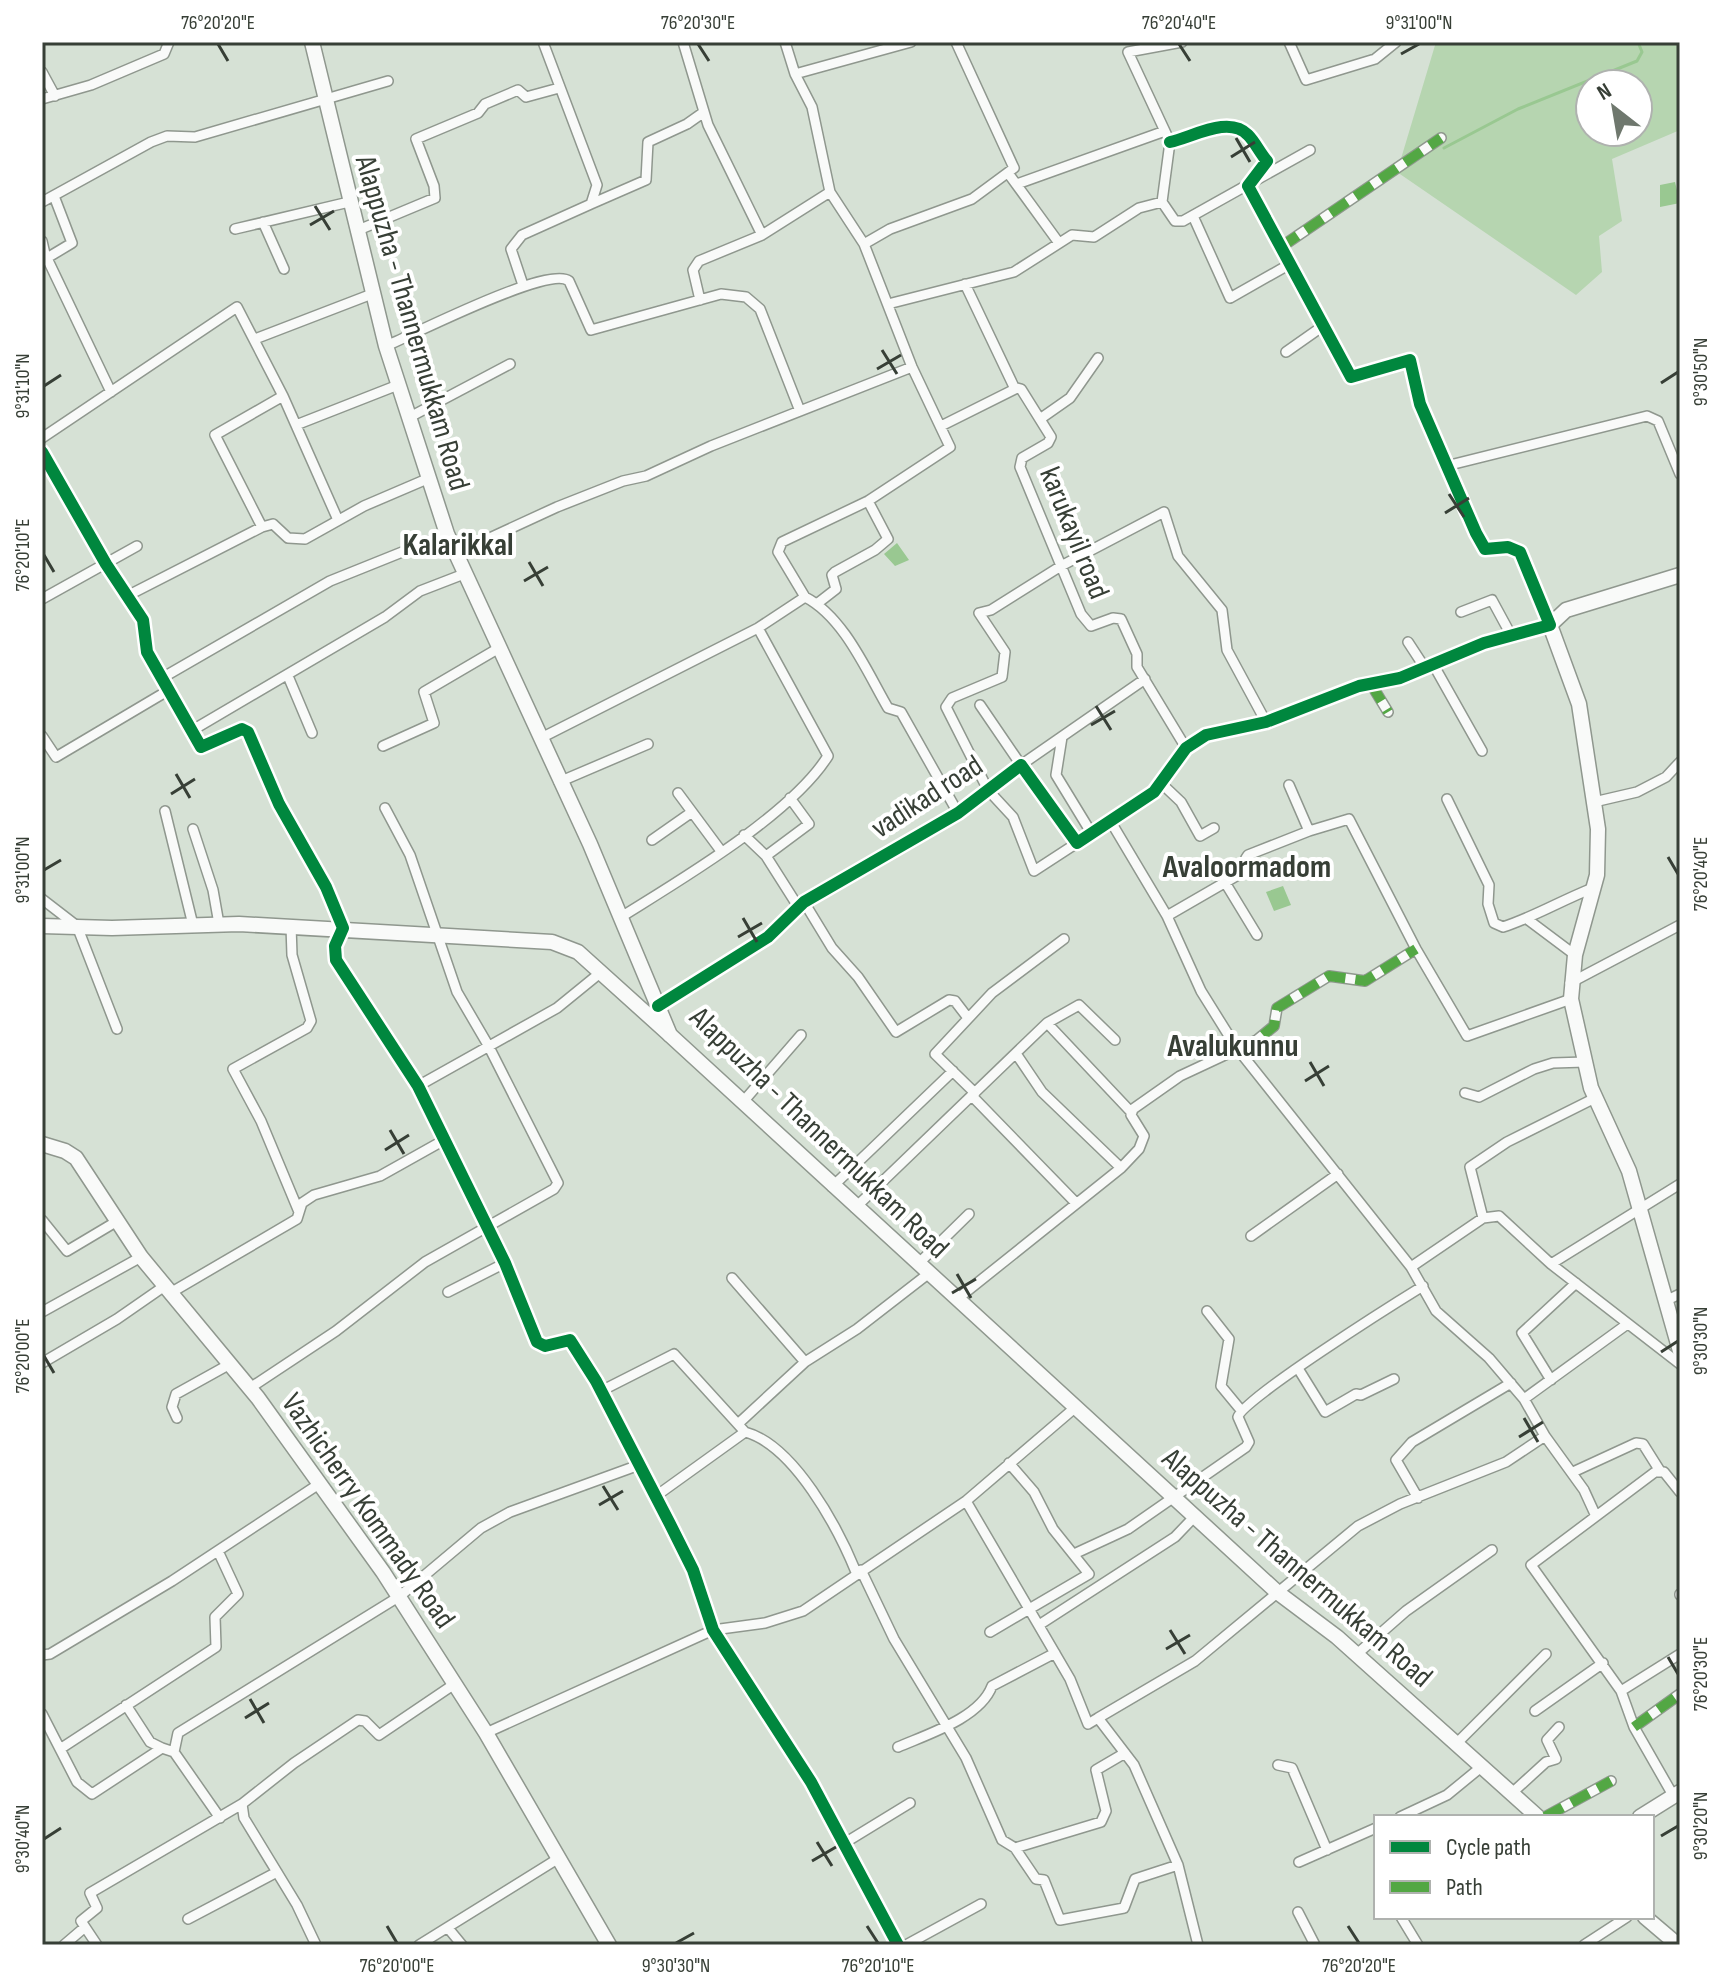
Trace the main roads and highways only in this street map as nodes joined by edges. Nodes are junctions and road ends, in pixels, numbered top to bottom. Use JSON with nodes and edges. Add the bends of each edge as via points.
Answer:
{"nodes":[{"id":1,"x":312,"y":42,"type":"edge"},
{"id":2,"x":1680,"y":575,"type":"edge"},
{"id":3,"x":42,"y":926,"type":"edge"},
{"id":4,"x":670,"y":1035,"type":"junction"},
{"id":5,"x":46,"y":1149,"type":"edge"},
{"id":6,"x":1673,"y":1297,"type":"edge"},
{"id":7,"x":1680,"y":1351,"type":"edge"},
{"id":8,"x":1677,"y":1795,"type":"edge"},
{"id":9,"x":1536,"y":1815,"type":"edge"},
{"id":10,"x":1643,"y":1815,"type":"edge"},
{"id":11,"x":1647,"y":1919,"type":"edge"},
{"id":12,"x":609,"y":1945,"type":"edge"},
{"id":13,"x":1678,"y":1945,"type":"edge"}],
"edges":[{"from":1,"to":4,"type":"main road","name":"Alappuzha - Thannermukkam Road","via":[[372,294],[427,479],[455,554]]},
{"from":2,"to":6,"type":"main road","via":[[1566,610],[1550,625],[1579,704],[1599,851],[1575,955],[1571,999],[1595,1098],[1629,1171]]},
{"from":3,"to":4,"type":"main road","via":[[291,926],[564,945]]},
{"from":4,"to":9,"type":"main road","name":"Alappuzha - Thannermukkam Road","via":[[1277,1592],[1357,1654]]},
{"from":5,"to":12,"type":"main road","name":"Vazhicherry Kommady Road","via":[[76,1158],[141,1257],[250,1388],[400,1596]]},
{"from":6,"to":7,"type":"main road"},
{"from":8,"to":10,"type":"main road"},
{"from":11,"to":13,"type":"main road"}]}
